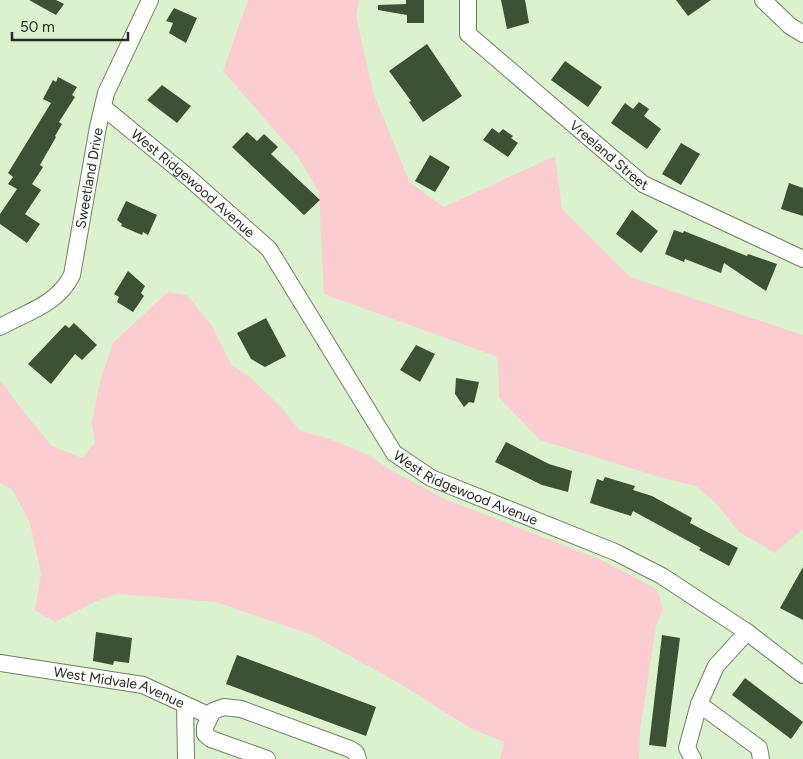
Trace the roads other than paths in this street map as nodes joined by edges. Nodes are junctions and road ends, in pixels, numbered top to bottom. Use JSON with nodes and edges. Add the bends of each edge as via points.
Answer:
{"nodes":[{"id":1,"x":150,"y":0,"type":"edge"},
{"id":2,"x":468,"y":0,"type":"edge"},
{"id":3,"x":763,"y":0,"type":"edge"},
{"id":4,"x":803,"y":34,"type":"edge"},
{"id":5,"x":103,"y":107,"type":"junction"},
{"id":6,"x":803,"y":259,"type":"edge"},
{"id":7,"x":0,"y":327,"type":"edge"},
{"id":8,"x":747,"y":632,"type":"junction"},
{"id":9,"x":0,"y":663,"type":"edge"},
{"id":10,"x":803,"y":675,"type":"edge"},
{"id":11,"x":699,"y":704,"type":"junction"},
{"id":12,"x":186,"y":705,"type":"junction"},
{"id":13,"x":210,"y":716,"type":"junction"},
{"id":14,"x":186,"y":759,"type":"edge"},
{"id":15,"x":267,"y":759,"type":"edge"},
{"id":16,"x":358,"y":759,"type":"edge"},
{"id":17,"x":693,"y":759,"type":"edge"},
{"id":18,"x":761,"y":759,"type":"edge"}],
"edges":[{"from":1,"to":5,"type":"street","name":"Sweetland Drive","via":[[106,93]]},
{"from":2,"to":6,"type":"street","name":"Vreeland Street","via":[[468,34],[643,184]]},
{"from":3,"to":4,"type":"street"},
{"from":5,"to":7,"type":"street","name":"Sweetland Drive","via":[[72,274],[67,286],[46,304]]},
{"from":5,"to":8,"type":"street","name":"West Ridgewood Avenue","via":[[269,249],[394,453],[431,478],[615,552],[662,576]]},
{"from":8,"to":10,"type":"street","name":"West Ridgewood Avenue"},
{"from":8,"to":11,"type":"street","via":[[716,666]]},
{"from":9,"to":12,"type":"street","name":"West Midvale Avenue","via":[[143,685]]},
{"from":11,"to":17,"type":"street","via":[[687,748]]},
{"from":11,"to":18,"type":"street","via":[[759,748]]},
{"from":12,"to":13,"type":"street"},
{"from":12,"to":14,"type":"street","name":"West Midvale Avenue"},
{"from":13,"to":15,"type":"street","via":[[205,734],[211,739]]},
{"from":13,"to":16,"type":"street","via":[[218,708],[241,709],[350,749]]}]}
